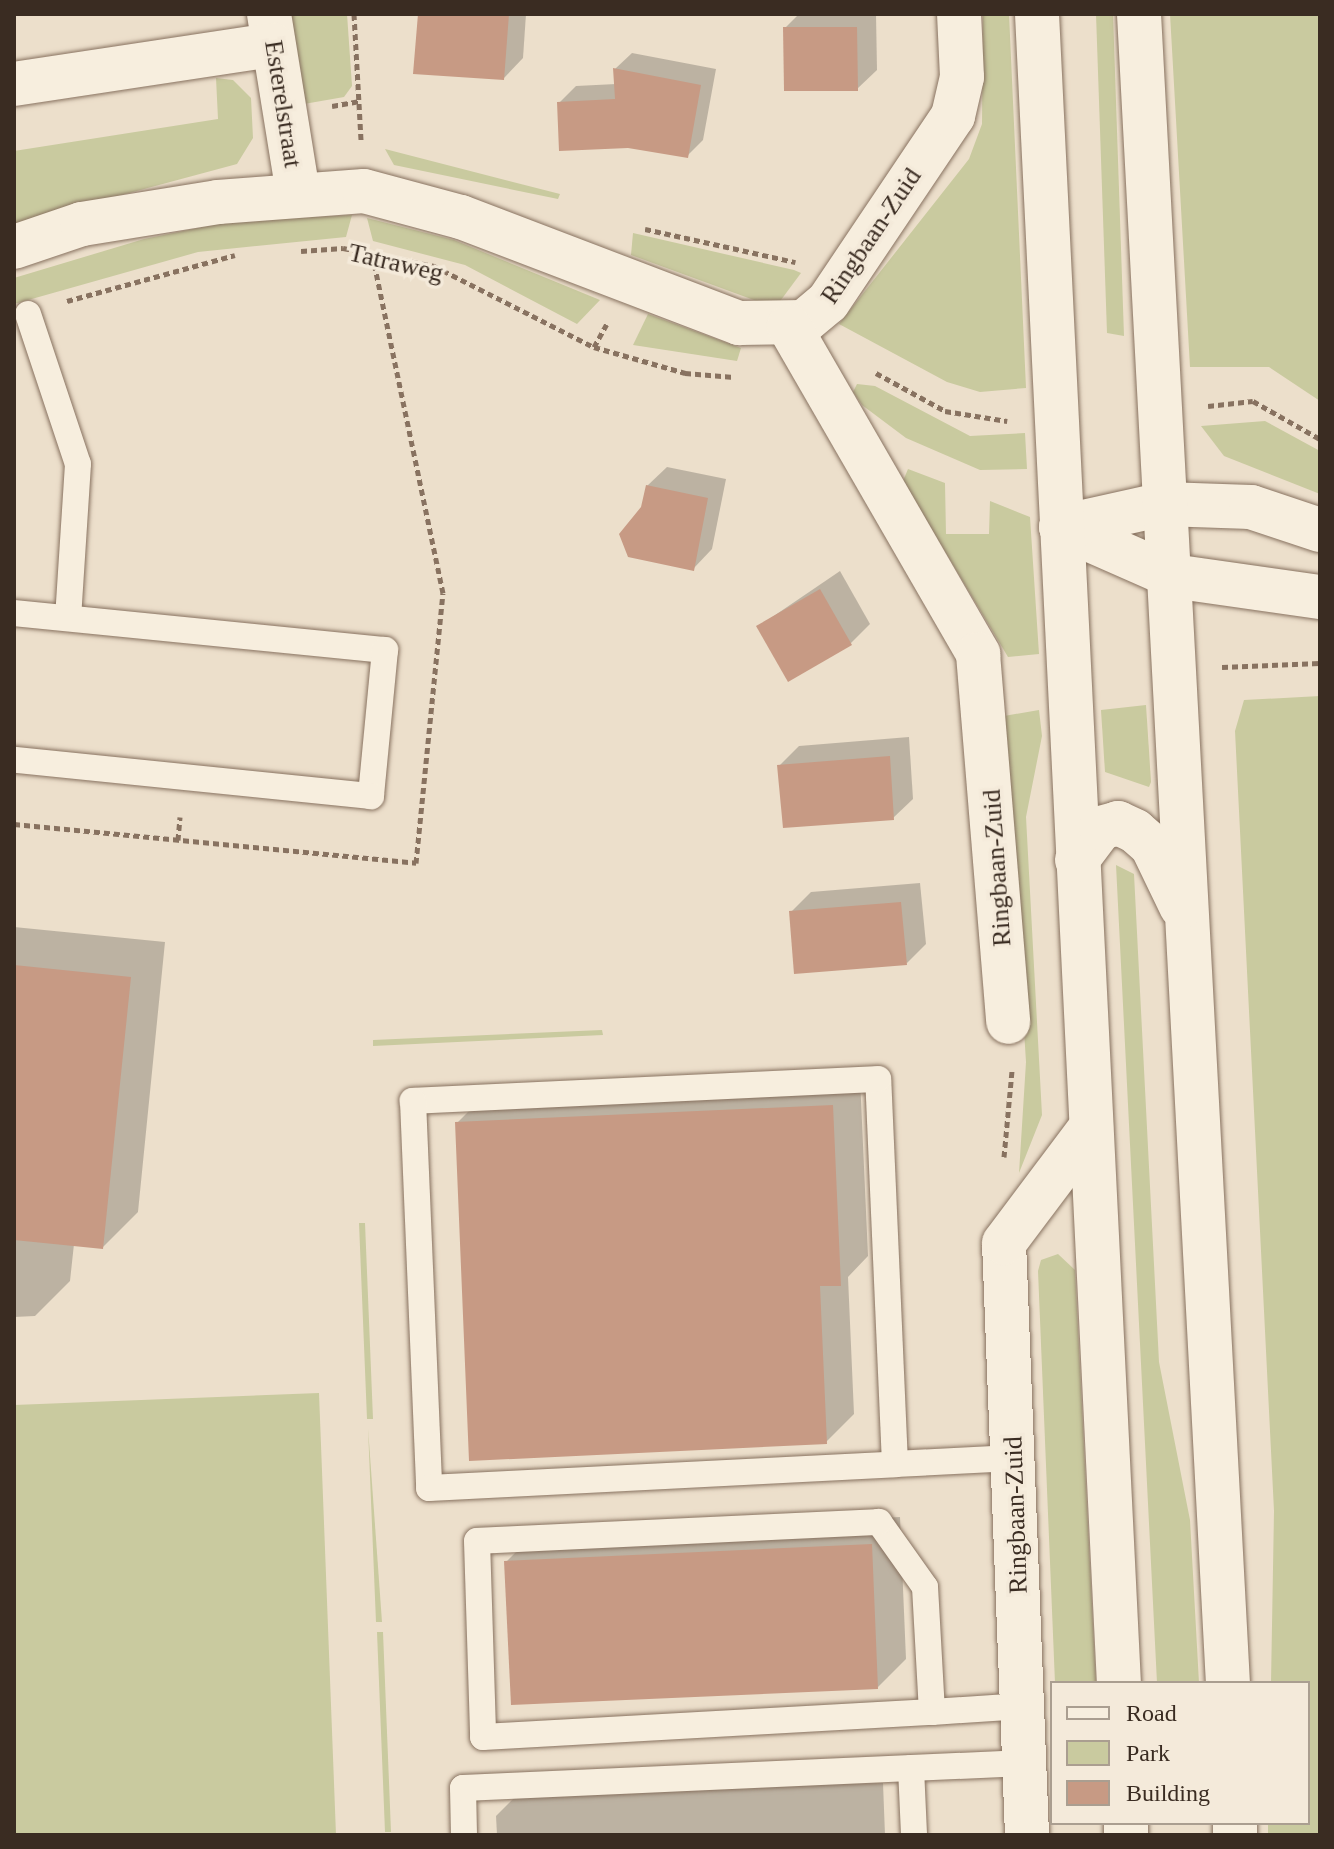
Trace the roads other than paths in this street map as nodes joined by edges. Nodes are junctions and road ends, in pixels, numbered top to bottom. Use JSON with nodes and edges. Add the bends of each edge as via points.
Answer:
{"nodes":[{"id":1,"x":959,"y":14,"type":"edge"},
{"id":2,"x":1037,"y":14,"type":"edge"},
{"id":3,"x":1139,"y":14,"type":"edge"},
{"id":4,"x":271,"y":30,"type":"edge"},
{"id":5,"x":14,"y":84,"type":"edge"},
{"id":6,"x":298,"y":194,"type":"junction"},
{"id":7,"x":14,"y":247,"type":"edge"},
{"id":8,"x":28,"y":314,"type":"road end"},
{"id":9,"x":789,"y":326,"type":"junction"},
{"id":10,"x":1164,"y":504,"type":"junction"},
{"id":11,"x":1061,"y":527,"type":"junction"},
{"id":12,"x":1320,"y":530,"type":"edge"},
{"id":13,"x":1172,"y":576,"type":"junction"},
{"id":14,"x":1320,"y":597,"type":"edge"},
{"id":15,"x":14,"y":613,"type":"edge"},
{"id":16,"x":68,"y":618,"type":"junction"},
{"id":17,"x":14,"y":760,"type":"edge"},
{"id":18,"x":1077,"y":860,"type":"junction"},
{"id":19,"x":1188,"y":924,"type":"junction"},
{"id":20,"x":1008,"y":1022,"type":"road end"},
{"id":21,"x":1091,"y":1127,"type":"junction"},
{"id":22,"x":1013,"y":1458,"type":"junction"},
{"id":23,"x":895,"y":1464,"type":"junction"},
{"id":24,"x":1119,"y":1681,"type":"edge"},
{"id":25,"x":1228,"y":1681,"type":"edge"},
{"id":26,"x":1023,"y":1706,"type":"junction"},
{"id":27,"x":932,"y":1712,"type":"junction"},
{"id":28,"x":1024,"y":1763,"type":"junction"},
{"id":29,"x":911,"y":1768,"type":"junction"},
{"id":30,"x":464,"y":1835,"type":"edge"},
{"id":31,"x":914,"y":1835,"type":"edge"},
{"id":32,"x":1027,"y":1835,"type":"edge"}],
"edges":[{"from":1,"to":9,"type":"street","name":"Ringbaan-Zuid","via":[[962,77],[953,116],[816,316]]},
{"from":2,"to":11,"type":"street"},
{"from":3,"to":10,"type":"street"},
{"from":4,"to":5,"type":"street"},
{"from":4,"to":6,"type":"street","name":"Esterelstraat"},
{"from":6,"to":7,"type":"street","via":[[82,224]]},
{"from":6,"to":9,"type":"street","via":[[364,191],[461,217],[739,323]]},
{"from":8,"to":16,"type":"lane","via":[[78,464]]},
{"from":9,"to":20,"type":"street","name":"Ringbaan-Zuid","via":[[953,599],[978,654]]},
{"from":10,"to":11,"type":"street"},
{"from":10,"to":12,"type":"street","via":[[1251,507]]},
{"from":10,"to":13,"type":"street"},
{"from":11,"to":13,"type":"street"},
{"from":11,"to":18,"type":"street"},
{"from":13,"to":14,"type":"street"},
{"from":13,"to":19,"type":"street"},
{"from":15,"to":16,"type":"lane"},
{"from":16,"to":17,"type":"lane","via":[[385,650],[371,796]]},
{"from":18,"to":19,"type":"street","via":[[1101,828],[1118,823],[1135,831],[1172,882]]},
{"from":18,"to":21,"type":"street"},
{"from":19,"to":25,"type":"street"},
{"from":21,"to":22,"type":"street","name":"Ringbaan-Zuid","via":[[1004,1243]]},
{"from":21,"to":24,"type":"street"},
{"from":22,"to":23,"type":"lane"},
{"from":22,"to":26,"type":"street","name":"Ringbaan-Zuid"},
{"from":23,"to":23,"type":"lane","via":[[429,1488],[413,1101],[878,1079]]},
{"from":26,"to":27,"type":"lane"},
{"from":26,"to":28,"type":"street","name":"Ringbaan-Zuid"},
{"from":27,"to":27,"type":"lane","via":[[483,1737],[477,1541],[879,1522],[925,1587]]},
{"from":28,"to":29,"type":"lane"},
{"from":28,"to":32,"type":"street","name":"Ringbaan-Zuid"},
{"from":29,"to":30,"type":"lane","via":[[463,1788]]},
{"from":29,"to":31,"type":"lane"}]}
